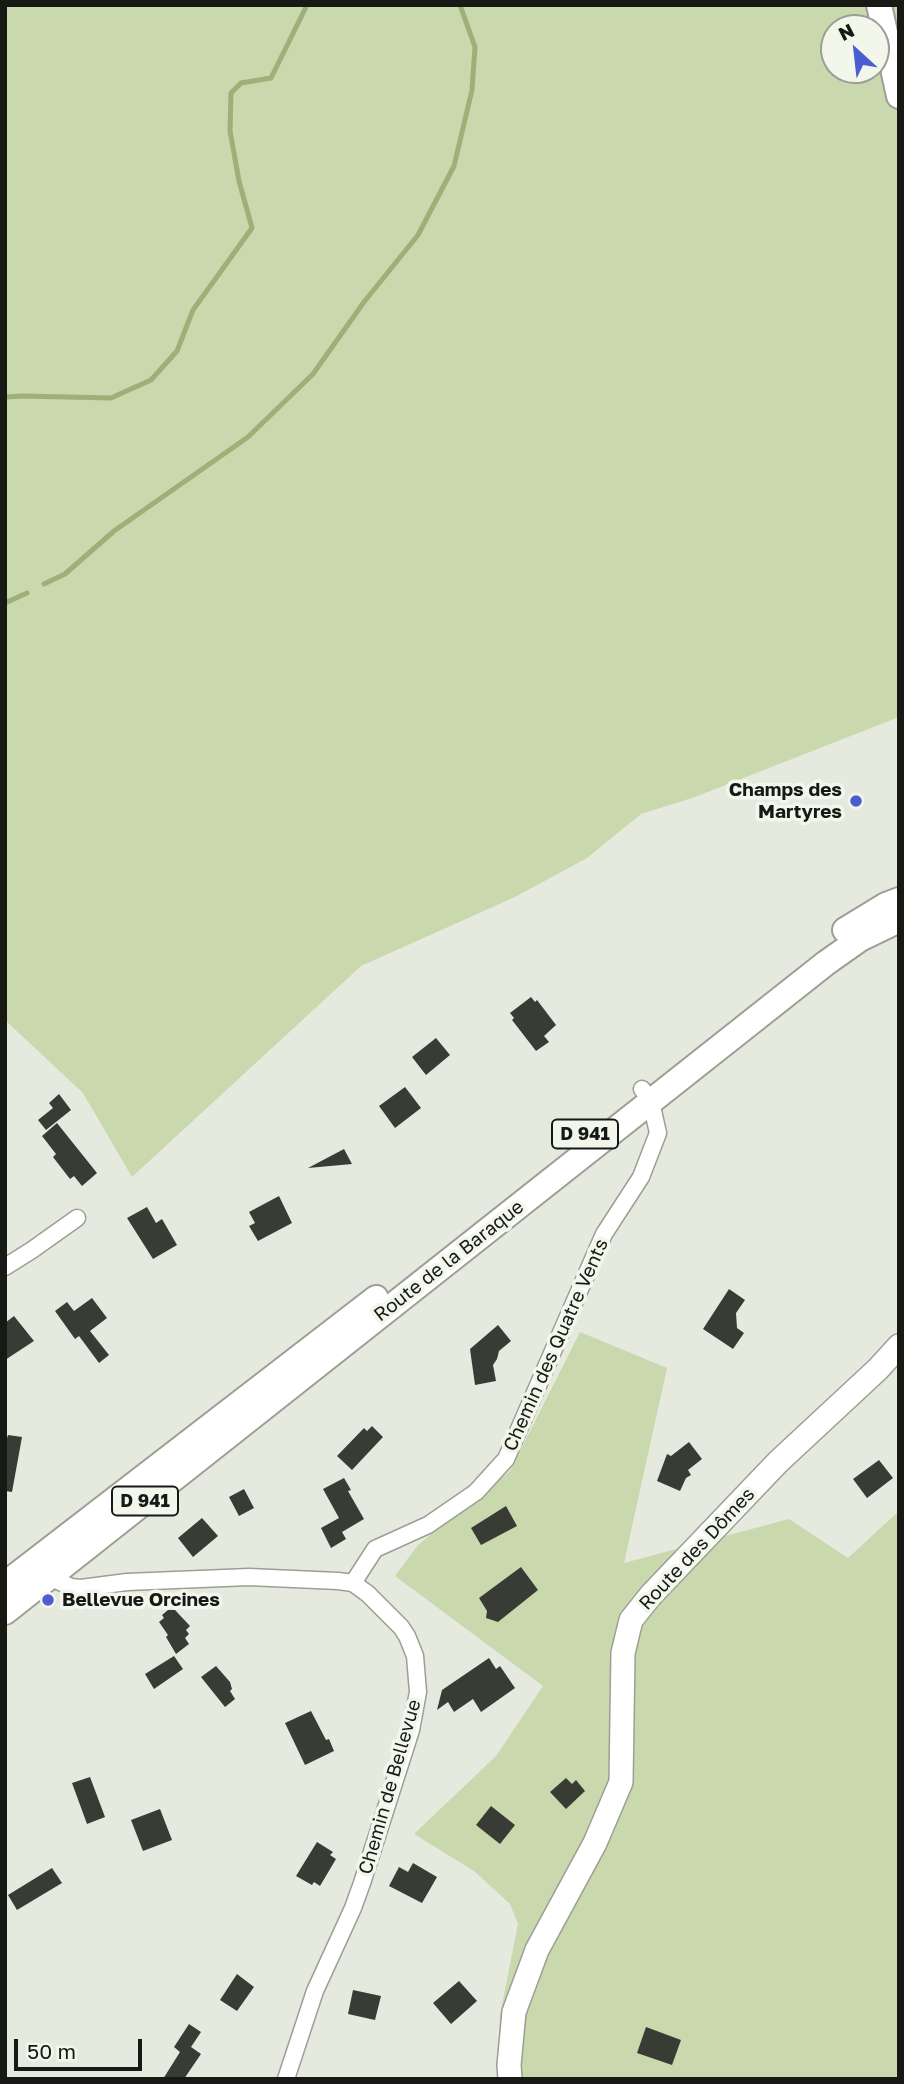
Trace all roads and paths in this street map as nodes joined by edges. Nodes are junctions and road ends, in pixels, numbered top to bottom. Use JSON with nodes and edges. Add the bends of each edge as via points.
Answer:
{"nodes":[{"id":1,"x":879,"y":5,"type":"edge"},
{"id":2,"x":899,"y":96,"type":"edge"},
{"id":3,"x":899,"y":901,"type":"edge"},
{"id":4,"x":899,"y":920,"type":"edge"},
{"id":5,"x":646,"y":1096,"type":"junction"},
{"id":6,"x":77,"y":1218,"type":"dead end"},
{"id":7,"x":5,"y":1267,"type":"edge"},
{"id":8,"x":899,"y":1346,"type":"edge"},
{"id":9,"x":39,"y":1571,"type":"junction"},
{"id":10,"x":353,"y":1583,"type":"junction"},
{"id":11,"x":5,"y":1584,"type":"edge"},
{"id":12,"x":5,"y":1612,"type":"edge"},
{"id":13,"x":286,"y":2079,"type":"edge"},
{"id":14,"x":510,"y":2079,"type":"edge"}],
"edges":[{"from":1,"to":2,"type":"main road"},
{"from":3,"to":5,"type":"main road","name":"Route de la Baraque","number":"D 941","via":[[845,930]]},
{"from":4,"to":5,"type":"main road","name":"Route de la Baraque","number":"D 941","via":[[860,939]]},
{"from":5,"to":9,"type":"main road","name":"Route de la Baraque","number":"D 941","via":[[277,1375]]},
{"from":5,"to":10,"type":"street","name":"Chemin des Quatre Vents","via":[[658,1133],[641,1177],[604,1234],[506,1459],[475,1492],[428,1525],[375,1549]]},
{"from":6,"to":7,"type":"street"},
{"from":8,"to":14,"type":"street","name":"Route des Dômes","via":[[778,1462],[631,1620],[622,1653],[621,1782],[523,1987],[514,2012]]},
{"from":9,"to":10,"type":"street","via":[[81,1588],[249,1577]]},
{"from":9,"to":11,"type":"main road","name":"Route de la Baraque","number":"D 941"},
{"from":9,"to":12,"type":"main road","name":"Route de la Baraque","number":"D 941"},
{"from":10,"to":13,"type":"street","name":"Chemin de Bellevue","via":[[401,1627],[415,1656],[418,1692],[411,1730],[362,1883],[315,1991]]}]}
